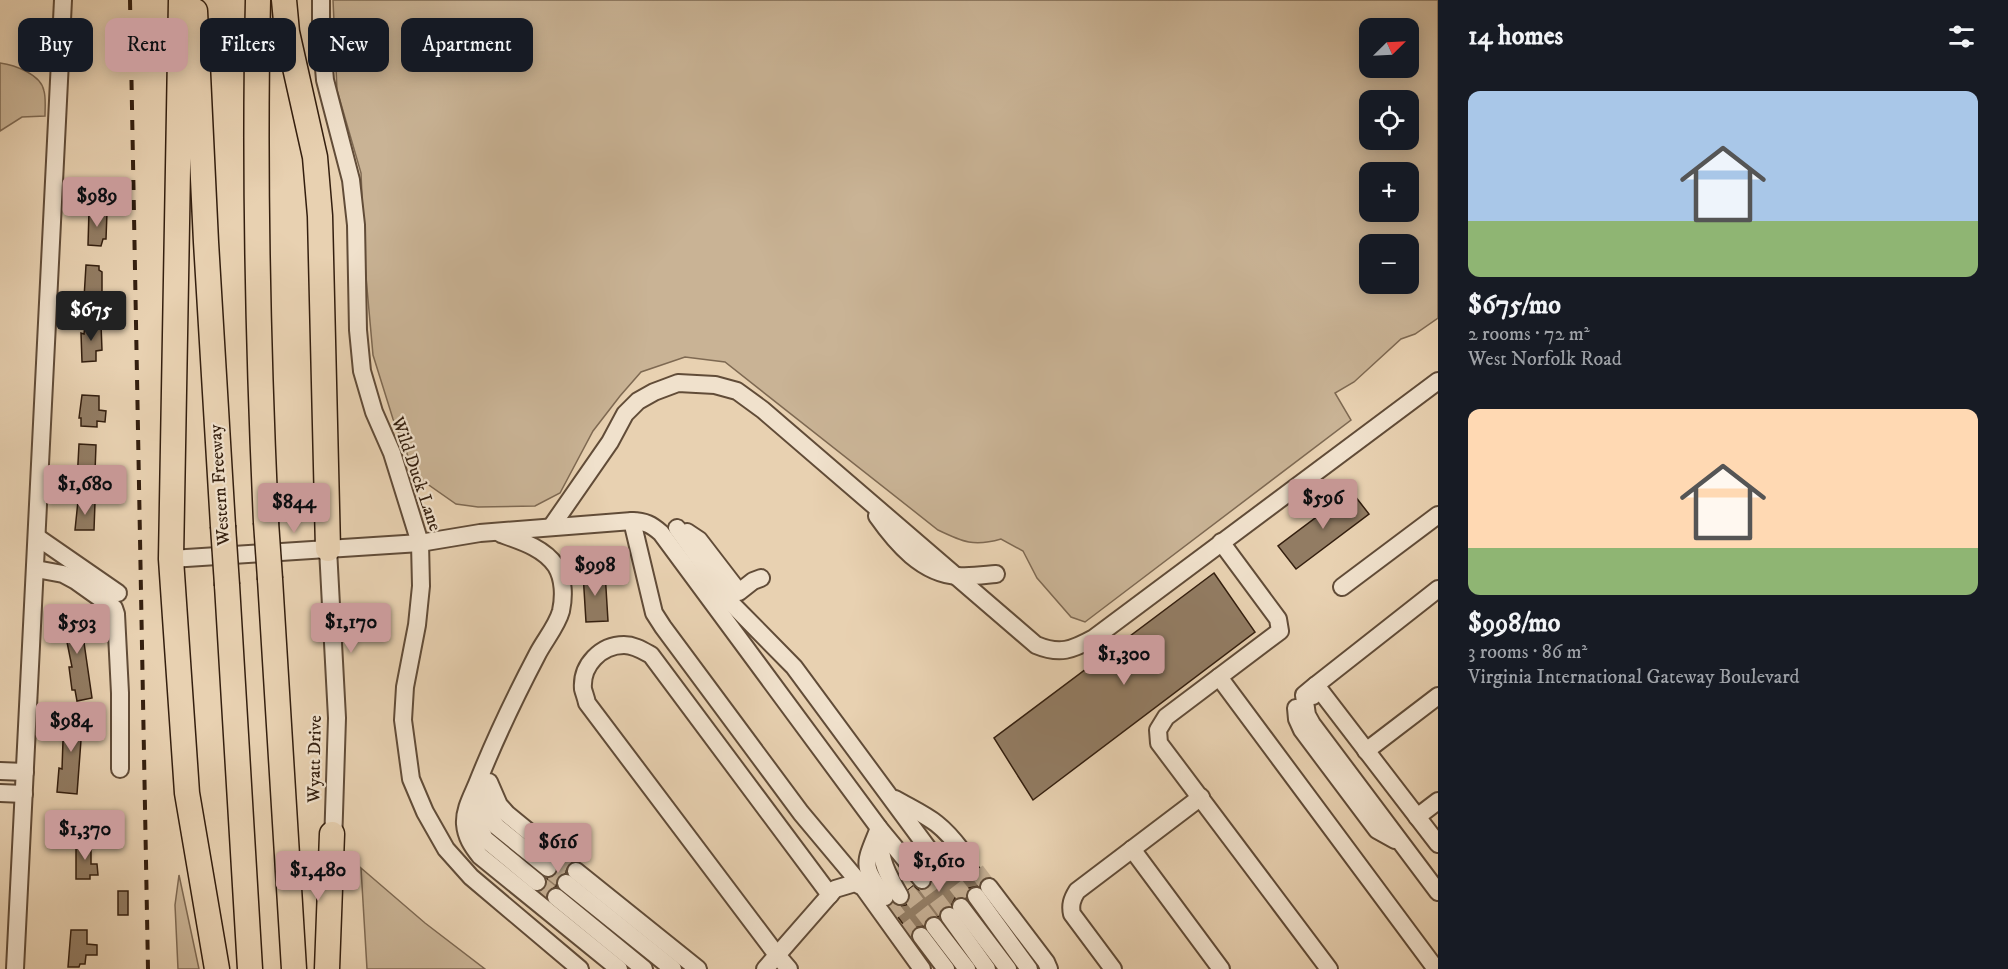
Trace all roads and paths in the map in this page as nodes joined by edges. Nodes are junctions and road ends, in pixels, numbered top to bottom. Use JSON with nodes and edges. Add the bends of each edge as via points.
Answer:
{"nodes":[{"id":1,"x":63,"y":0,"type":"edge"},
{"id":2,"x":180,"y":0,"type":"edge"},
{"id":3,"x":195,"y":0,"type":"edge"},
{"id":4,"x":258,"y":0,"type":"edge"},
{"id":5,"x":284,"y":0,"type":"edge"},
{"id":6,"x":321,"y":0,"type":"edge"},
{"id":7,"x":1438,"y":381,"type":"edge"},
{"id":8,"x":1438,"y":515,"type":"edge"},
{"id":9,"x":637,"y":521,"type":"junction"},
{"id":10,"x":672,"y":527,"type":"junction"},
{"id":11,"x":551,"y":528,"type":"junction"},
{"id":12,"x":495,"y":532,"type":"junction"},
{"id":13,"x":37,"y":537,"type":"junction"},
{"id":14,"x":1221,"y":542,"type":"junction"},
{"id":15,"x":420,"y":543,"type":"junction"},
{"id":16,"x":328,"y":549,"type":"junction"},
{"id":17,"x":171,"y":559,"type":"junction"},
{"id":18,"x":36,"y":569,"type":"junction"},
{"id":19,"x":996,"y":574,"type":"dead end"},
{"id":20,"x":957,"y":576,"type":"junction"},
{"id":21,"x":761,"y":578,"type":"dead end"},
{"id":22,"x":1342,"y":587,"type":"dead end"},
{"id":23,"x":1438,"y":589,"type":"edge"},
{"id":24,"x":118,"y":593,"type":"dead end"},
{"id":25,"x":748,"y":620,"type":"junction"},
{"id":26,"x":1219,"y":677,"type":"junction"},
{"id":27,"x":1306,"y":694,"type":"junction"},
{"id":28,"x":1438,"y":696,"type":"edge"},
{"id":29,"x":1366,"y":751,"type":"junction"},
{"id":30,"x":483,"y":768,"type":"junction"},
{"id":31,"x":120,"y":769,"type":"dead end"},
{"id":32,"x":0,"y":771,"type":"edge"},
{"id":33,"x":25,"y":772,"type":"junction"},
{"id":34,"x":0,"y":793,"type":"edge"},
{"id":35,"x":24,"y":794,"type":"junction"},
{"id":36,"x":889,"y":795,"type":"junction"},
{"id":37,"x":1201,"y":797,"type":"junction"},
{"id":38,"x":1438,"y":801,"type":"edge"},
{"id":39,"x":1417,"y":817,"type":"junction"},
{"id":40,"x":879,"y":828,"type":"junction"},
{"id":41,"x":332,"y":834,"type":"junction"},
{"id":42,"x":1401,"y":843,"type":"junction"},
{"id":43,"x":1438,"y":844,"type":"edge"},
{"id":44,"x":1132,"y":849,"type":"junction"},
{"id":45,"x":553,"y":862,"type":"tunnel mouth"},
{"id":46,"x":1438,"y":875,"type":"edge"},
{"id":47,"x":925,"y":878,"type":"junction"},
{"id":48,"x":537,"y":882,"type":"tunnel mouth"},
{"id":49,"x":863,"y":887,"type":"junction"},
{"id":50,"x":1438,"y":892,"type":"edge"},
{"id":51,"x":830,"y":895,"type":"junction"},
{"id":52,"x":556,"y":897,"type":"tunnel mouth"},
{"id":53,"x":952,"y":914,"type":"junction"},
{"id":54,"x":779,"y":965,"type":"edge"},
{"id":55,"x":15,"y":969,"type":"edge"},
{"id":56,"x":217,"y":969,"type":"edge"},
{"id":57,"x":250,"y":969,"type":"edge"},
{"id":58,"x":294,"y":969,"type":"edge"},
{"id":59,"x":327,"y":969,"type":"edge"},
{"id":60,"x":338,"y":969,"type":"edge"},
{"id":61,"x":580,"y":969,"type":"edge"},
{"id":62,"x":619,"y":969,"type":"edge"},
{"id":63,"x":644,"y":969,"type":"edge"},
{"id":64,"x":673,"y":969,"type":"edge"},
{"id":65,"x":698,"y":969,"type":"edge"},
{"id":66,"x":765,"y":969,"type":"edge"},
{"id":67,"x":793,"y":969,"type":"edge"},
{"id":68,"x":922,"y":969,"type":"edge"},
{"id":69,"x":937,"y":969,"type":"edge"},
{"id":70,"x":946,"y":969,"type":"edge"},
{"id":71,"x":955,"y":969,"type":"edge"},
{"id":72,"x":967,"y":969,"type":"edge"},
{"id":73,"x":978,"y":969,"type":"edge"},
{"id":74,"x":987,"y":969,"type":"edge"},
{"id":75,"x":997,"y":969,"type":"edge"},
{"id":76,"x":1008,"y":969,"type":"edge"},
{"id":77,"x":1020,"y":969,"type":"edge"},
{"id":78,"x":1029,"y":969,"type":"edge"},
{"id":79,"x":1039,"y":969,"type":"edge"},
{"id":80,"x":1049,"y":969,"type":"edge"},
{"id":81,"x":1113,"y":969,"type":"edge"},
{"id":82,"x":1221,"y":969,"type":"edge"},
{"id":83,"x":1329,"y":969,"type":"edge"},
{"id":84,"x":1436,"y":969,"type":"edge"}],
"edges":[{"from":1,"to":13,"type":"street"},
{"from":2,"to":17,"type":"highway"},
{"from":3,"to":57,"type":"highway","name":"Western Freeway","bridge":true},
{"from":4,"to":58,"type":"highway","bridge":true,"via":[[256,232],[260,386]]},
{"from":5,"to":16,"type":"highway","via":[[287,32],[315,157],[320,216]]},
{"from":6,"to":15,"type":"street","name":"Wild Duck Lane","via":[[325,80],[351,180],[363,371]]},
{"from":7,"to":14,"type":"street"},
{"from":8,"to":22,"type":"street"},
{"from":9,"to":10,"type":"street"},
{"from":9,"to":11,"type":"street"},
{"from":9,"to":40,"type":"street","via":[[661,533]]},
{"from":9,"to":49,"type":"street","via":[[654,613],[801,813]]},
{"from":10,"to":21,"type":"street","via":[[699,540],[739,592]]},
{"from":10,"to":25,"type":"street"},
{"from":10,"to":47,"type":"street"},
{"from":11,"to":12,"type":"street"},
{"from":11,"to":20,"type":"street","via":[[625,414],[638,401],[678,383],[716,385],[737,391],[764,410],[862,494],[895,541],[931,569]]},
{"from":12,"to":15,"type":"street"},
{"from":12,"to":30,"type":"street","via":[[545,554],[562,581],[562,600],[560,614]]},
{"from":13,"to":18,"type":"street"},
{"from":13,"to":24,"type":"street"},
{"from":14,"to":20,"type":"street","via":[[1094,638],[1060,651],[1036,645]]},
{"from":14,"to":26,"type":"street","via":[[1278,619],[1280,631]]},
{"from":15,"to":16,"type":"street"},
{"from":15,"to":61,"type":"street","name":"Wild Duck Lane","via":[[422,586],[403,720],[411,779],[446,849],[471,876]]},
{"from":16,"to":17,"type":"street"},
{"from":16,"to":41,"type":"street","name":"Wyatt Drive","via":[[337,718]]},
{"from":17,"to":56,"type":"highway","via":[[187,793]]},
{"from":18,"to":31,"type":"street","via":[[76,580],[114,608]]},
{"from":18,"to":33,"type":"street"},
{"from":19,"to":20,"type":"street"},
{"from":23,"to":27,"type":"street"},
{"from":25,"to":36,"type":"street","via":[[794,667]]},
{"from":25,"to":47,"type":"street"},
{"from":26,"to":37,"type":"street","via":[[1166,717],[1158,730],[1159,744]]},
{"from":26,"to":84,"type":"street"},
{"from":27,"to":29,"type":"street"},
{"from":27,"to":42,"type":"street","via":[[1307,715],[1312,724]]},
{"from":27,"to":42,"type":"street","via":[[1297,719],[1302,730],[1377,830]]},
{"from":27,"to":46,"type":"street","via":[[1313,699],[1320,719]]},
{"from":28,"to":29,"type":"street"},
{"from":29,"to":39,"type":"street"},
{"from":30,"to":45,"type":"street","via":[[488,812],[496,826]]},
{"from":30,"to":48,"type":"street","via":[[478,814],[485,839]]},
{"from":30,"to":62,"type":"street","via":[[466,813],[467,836],[472,846]]},
{"from":32,"to":33,"type":"street"},
{"from":33,"to":35,"type":"street"},
{"from":34,"to":35,"type":"street"},
{"from":35,"to":55,"type":"street"},
{"from":36,"to":47,"type":"street","via":[[907,820],[934,842]]},
{"from":36,"to":47,"type":"street","via":[[943,827]]},
{"from":37,"to":44,"type":"street"},
{"from":37,"to":83,"type":"street"},
{"from":38,"to":39,"type":"street"},
{"from":39,"to":43,"type":"street"},
{"from":40,"to":47,"type":"street"},
{"from":40,"to":47,"type":"street","via":[[874,860],[886,872]]},
{"from":41,"to":59,"type":"highway"},
{"from":41,"to":60,"type":"street","name":"Wyatt Drive"},
{"from":42,"to":50,"type":"street"},
{"from":44,"to":81,"type":"street","via":[[1077,891],[1070,906]]},
{"from":44,"to":82,"type":"street"},
{"from":49,"to":51,"type":"street","via":[[855,883],[843,885]]},
{"from":49,"to":68,"type":"street"},
{"from":51,"to":54,"type":"street"},
{"from":51,"to":54,"type":"street","via":[[651,655],[625,644],[599,652],[584,675],[587,703]]},
{"from":52,"to":63,"type":"street"},
{"from":53,"to":69,"type":"street"},
{"from":53,"to":70,"type":"street"},
{"from":53,"to":71,"type":"street"},
{"from":53,"to":72,"type":"street"},
{"from":53,"to":73,"type":"street"},
{"from":53,"to":74,"type":"street"},
{"from":53,"to":75,"type":"street"},
{"from":53,"to":76,"type":"street"},
{"from":53,"to":77,"type":"street"},
{"from":53,"to":78,"type":"street"},
{"from":53,"to":79,"type":"street"},
{"from":53,"to":80,"type":"street","via":[[1046,962]]},
{"from":54,"to":66,"type":"street"},
{"from":54,"to":67,"type":"street"},
{"from":64,"to":65,"type":"street","via":[[571,877]]}]}
